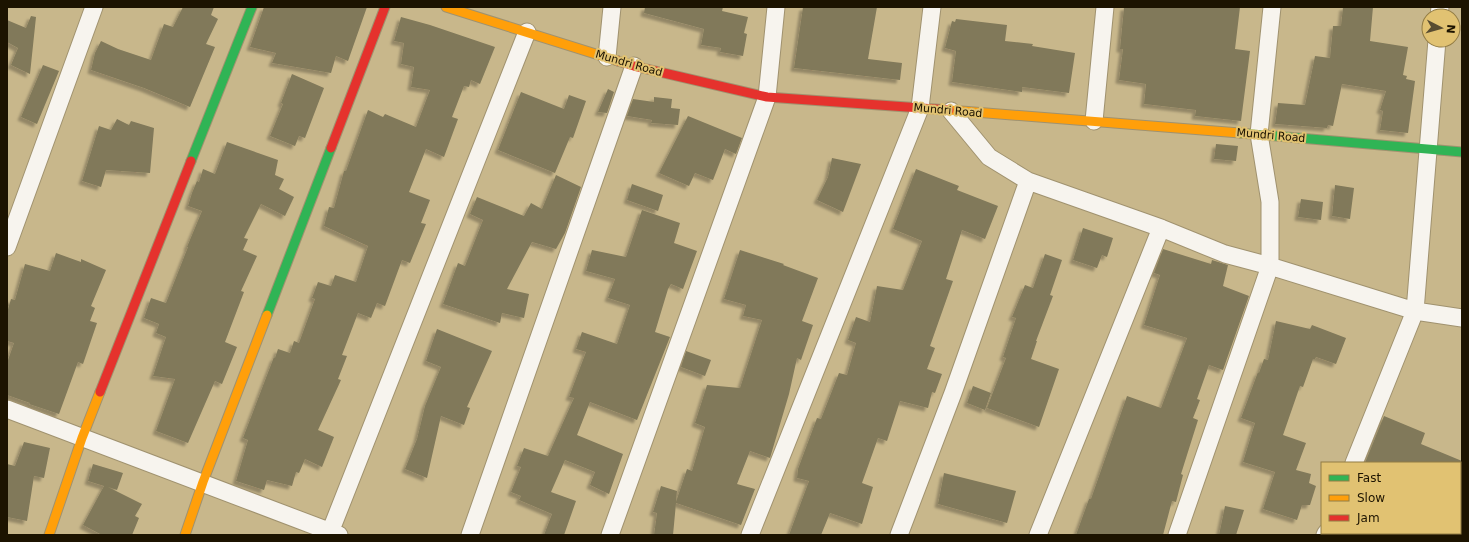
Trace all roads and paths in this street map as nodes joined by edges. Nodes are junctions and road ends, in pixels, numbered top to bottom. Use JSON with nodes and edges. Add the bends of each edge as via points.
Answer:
{"nodes":[{"id":1,"x":94,"y":7,"type":"edge"},
{"id":2,"x":252,"y":7,"type":"edge"},
{"id":3,"x":385,"y":7,"type":"edge"},
{"id":4,"x":446,"y":7,"type":"edge"},
{"id":5,"x":612,"y":7,"type":"edge"},
{"id":6,"x":776,"y":7,"type":"edge"},
{"id":7,"x":932,"y":7,"type":"edge"},
{"id":8,"x":1105,"y":7,"type":"edge"},
{"id":9,"x":1272,"y":7,"type":"edge"},
{"id":10,"x":527,"y":32,"type":"junction"},
{"id":11,"x":1436,"y":48,"type":"edge"},
{"id":12,"x":608,"y":57,"type":"junction"},
{"id":13,"x":634,"y":66,"type":"junction"},
{"id":14,"x":767,"y":97,"type":"junction"},
{"id":15,"x":920,"y":108,"type":"junction"},
{"id":16,"x":951,"y":110,"type":"junction"},
{"id":17,"x":1094,"y":121,"type":"junction"},
{"id":18,"x":1258,"y":134,"type":"junction"},
{"id":19,"x":1429,"y":148,"type":"junction"},
{"id":20,"x":1462,"y":152,"type":"edge"},
{"id":21,"x":1028,"y":181,"type":"junction"},
{"id":22,"x":1161,"y":228,"type":"junction"},
{"id":23,"x":7,"y":247,"type":"edge"},
{"id":24,"x":1270,"y":266,"type":"junction"},
{"id":25,"x":1416,"y":311,"type":"junction"},
{"id":26,"x":1462,"y":318,"type":"edge"},
{"id":27,"x":7,"y":409,"type":"edge"},
{"id":28,"x":82,"y":438,"type":"junction"},
{"id":29,"x":1354,"y":462,"type":"edge"},
{"id":30,"x":204,"y":482,"type":"junction"},
{"id":31,"x":333,"y":534,"type":"edge"},
{"id":32,"x":49,"y":535,"type":"edge"},
{"id":33,"x":185,"y":535,"type":"edge"},
{"id":34,"x":470,"y":535,"type":"edge"},
{"id":35,"x":610,"y":535,"type":"edge"},
{"id":36,"x":750,"y":535,"type":"edge"},
{"id":37,"x":899,"y":535,"type":"edge"},
{"id":38,"x":1038,"y":535,"type":"edge"},
{"id":39,"x":1177,"y":535,"type":"edge"}],
"edges":[{"from":1,"to":23,"type":"street"},
{"from":2,"to":28,"type":"street"},
{"from":3,"to":30,"type":"street"},
{"from":4,"to":10,"type":"street","name":"Mundri Road"},
{"from":5,"to":12,"type":"street"},
{"from":6,"to":14,"type":"street"},
{"from":7,"to":15,"type":"street"},
{"from":8,"to":17,"type":"street"},
{"from":9,"to":18,"type":"street"},
{"from":10,"to":12,"type":"street","name":"Mundri Road"},
{"from":10,"to":31,"type":"street"},
{"from":11,"to":19,"type":"street"},
{"from":12,"to":13,"type":"street","name":"Mundri Road"},
{"from":13,"to":14,"type":"street","name":"Mundri Road"},
{"from":13,"to":34,"type":"street"},
{"from":14,"to":15,"type":"street","name":"Mundri Road"},
{"from":14,"to":35,"type":"street"},
{"from":15,"to":16,"type":"street","name":"Mundri Road"},
{"from":15,"to":36,"type":"street"},
{"from":16,"to":17,"type":"street","name":"Mundri Road"},
{"from":16,"to":21,"type":"street","via":[[989,157]]},
{"from":17,"to":18,"type":"street","name":"Mundri Road"},
{"from":18,"to":19,"type":"street","name":"Mundri Road"},
{"from":18,"to":24,"type":"street","via":[[1270,202]]},
{"from":19,"to":20,"type":"street","name":"Mundri Road"},
{"from":19,"to":25,"type":"street"},
{"from":21,"to":22,"type":"street"},
{"from":21,"to":37,"type":"street","via":[[953,393]]},
{"from":22,"to":24,"type":"street","via":[[1225,254]]},
{"from":22,"to":38,"type":"street"},
{"from":24,"to":25,"type":"street"},
{"from":24,"to":39,"type":"street"},
{"from":25,"to":26,"type":"street"},
{"from":25,"to":29,"type":"street"},
{"from":27,"to":28,"type":"street"},
{"from":28,"to":30,"type":"street"},
{"from":28,"to":32,"type":"street"},
{"from":30,"to":31,"type":"street"},
{"from":30,"to":33,"type":"street"}]}
